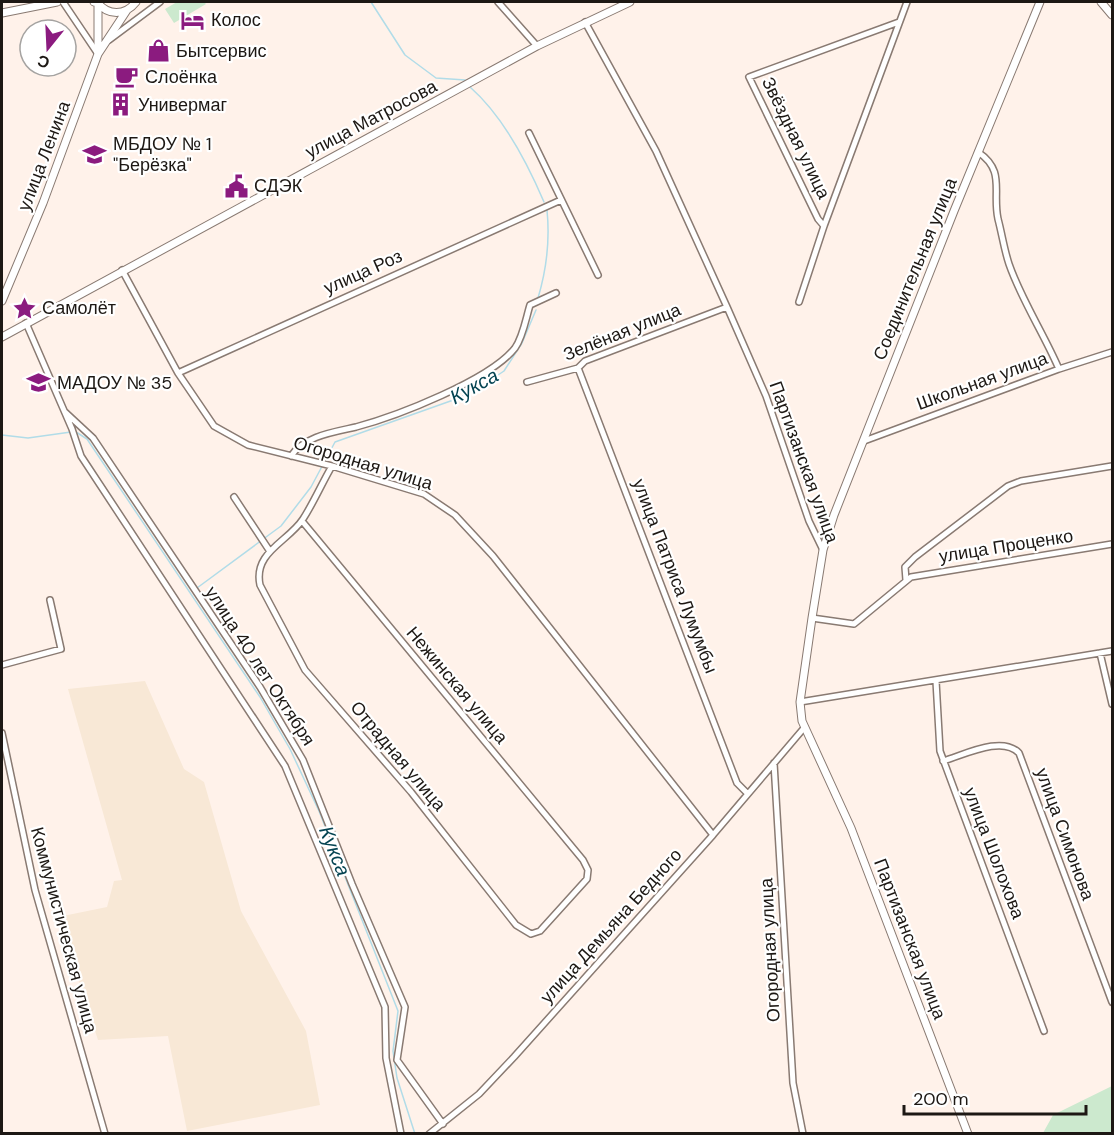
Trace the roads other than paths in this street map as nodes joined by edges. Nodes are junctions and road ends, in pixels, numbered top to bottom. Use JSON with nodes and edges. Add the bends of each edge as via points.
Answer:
{"nodes":[{"id":1,"x":57,"y":2,"type":"edge"},
{"id":2,"x":63,"y":2,"type":"edge"},
{"id":3,"x":96,"y":2,"type":"edge"},
{"id":4,"x":136,"y":2,"type":"edge"},
{"id":5,"x":159,"y":2,"type":"edge"},
{"id":6,"x":498,"y":2,"type":"edge"},
{"id":7,"x":630,"y":2,"type":"edge"},
{"id":8,"x":907,"y":2,"type":"edge"},
{"id":9,"x":1040,"y":2,"type":"edge"},
{"id":10,"x":1101,"y":2,"type":"edge"},
{"id":11,"x":127,"y":10,"type":"junction"},
{"id":12,"x":2,"y":13,"type":"edge"},
{"id":13,"x":1113,"y":15,"type":"edge"},
{"id":14,"x":585,"y":22,"type":"junction"},
{"id":15,"x":899,"y":22,"type":"junction"},
{"id":16,"x":103,"y":45,"type":"junction"},
{"id":17,"x":537,"y":46,"type":"junction"},
{"id":18,"x":98,"y":54,"type":"junction"},
{"id":19,"x":530,"y":133,"type":"dead end"},
{"id":20,"x":978,"y":152,"type":"junction"},
{"id":21,"x":561,"y":200,"type":"junction"},
{"id":22,"x":824,"y":226,"type":"junction"},
{"id":23,"x":122,"y":270,"type":"junction"},
{"id":24,"x":598,"y":274,"type":"dead end"},
{"id":25,"x":556,"y":293,"type":"dead end"},
{"id":26,"x":2,"y":301,"type":"edge"},
{"id":27,"x":799,"y":302,"type":"dead end"},
{"id":28,"x":727,"y":307,"type":"junction"},
{"id":29,"x":26,"y":323,"type":"junction"},
{"id":30,"x":2,"y":337,"type":"edge"},
{"id":31,"x":1113,"y":352,"type":"edge"},
{"id":32,"x":579,"y":368,"type":"junction"},
{"id":33,"x":1059,"y":369,"type":"junction"},
{"id":34,"x":178,"y":373,"type":"junction"},
{"id":35,"x":527,"y":382,"type":"dead end"},
{"id":36,"x":63,"y":411,"type":"junction"},
{"id":37,"x":864,"y":441,"type":"junction"},
{"id":38,"x":291,"y":456,"type":"junction"},
{"id":39,"x":329,"y":465,"type":"junction"},
{"id":40,"x":1113,"y":466,"type":"edge"},
{"id":41,"x":234,"y":496,"type":"dead end"},
{"id":42,"x":302,"y":521,"type":"junction"},
{"id":43,"x":1113,"y":544,"type":"edge"},
{"id":44,"x":269,"y":550,"type":"junction"},
{"id":45,"x":823,"y":550,"type":"junction"},
{"id":46,"x":906,"y":580,"type":"junction"},
{"id":47,"x":50,"y":600,"type":"dead end"},
{"id":48,"x":812,"y":618,"type":"junction"},
{"id":49,"x":1113,"y":651,"type":"edge"},
{"id":50,"x":1100,"y":653,"type":"junction"},
{"id":51,"x":2,"y":665,"type":"edge"},
{"id":52,"x":936,"y":681,"type":"junction"},
{"id":53,"x":800,"y":702,"type":"junction"},
{"id":54,"x":1113,"y":704,"type":"edge"},
{"id":55,"x":804,"y":728,"type":"junction"},
{"id":56,"x":2,"y":733,"type":"edge"},
{"id":57,"x":943,"y":761,"type":"junction"},
{"id":58,"x":774,"y":763,"type":"junction"},
{"id":59,"x":747,"y":793,"type":"junction"},
{"id":60,"x":712,"y":835,"type":"junction"},
{"id":61,"x":531,"y":934,"type":"joint"},
{"id":62,"x":1112,"y":1002,"type":"edge"},
{"id":63,"x":1044,"y":1031,"type":"dead end"},
{"id":64,"x":443,"y":1124,"type":"junction"},
{"id":65,"x":105,"y":1134,"type":"edge"},
{"id":66,"x":401,"y":1134,"type":"edge"},
{"id":67,"x":429,"y":1134,"type":"edge"},
{"id":68,"x":803,"y":1134,"type":"edge"},
{"id":69,"x":968,"y":1134,"type":"edge"}],
"edges":[{"from":1,"to":12,"type":"street"},
{"from":2,"to":18,"type":"street"},
{"from":3,"to":11,"type":"street","via":[[110,12]]},
{"from":3,"to":18,"type":"street","name":"улица Ленина"},
{"from":4,"to":11,"type":"street","name":"улица Ленина"},
{"from":5,"to":16,"type":"street"},
{"from":6,"to":17,"type":"street"},
{"from":7,"to":14,"type":"street","name":"улица Матросова"},
{"from":8,"to":15,"type":"street"},
{"from":9,"to":20,"type":"street","name":"Соединительная улица"},
{"from":10,"to":13,"type":"street"},
{"from":11,"to":16,"type":"street","name":"улица Ленина"},
{"from":14,"to":17,"type":"street","name":"улица Матросова"},
{"from":14,"to":28,"type":"street","name":"Партизанская улица","via":[[656,151]]},
{"from":15,"to":22,"type":"street"},
{"from":15,"to":22,"type":"street","name":"Звёздная улица","via":[[749,76]]},
{"from":16,"to":18,"type":"street","name":"улица Ленина"},
{"from":17,"to":23,"type":"street","name":"улица Матросова"},
{"from":18,"to":26,"type":"street","name":"улица Ленина"},
{"from":19,"to":21,"type":"street"},
{"from":20,"to":33,"type":"street","via":[[990,160],[995,171],[995,205],[1009,264]]},
{"from":20,"to":37,"type":"street","name":"Соединительная улица"},
{"from":21,"to":24,"type":"street"},
{"from":21,"to":34,"type":"street","name":"улица Роз"},
{"from":22,"to":27,"type":"street"},
{"from":23,"to":29,"type":"street","name":"улица Матросова"},
{"from":23,"to":34,"type":"street","name":"Огородная улица"},
{"from":25,"to":38,"type":"street","via":[[530,305],[517,346],[501,364],[478,378],[371,423],[320,436],[297,447]]},
{"from":28,"to":32,"type":"street","name":"Зелёная улица","via":[[585,362]]},
{"from":28,"to":45,"type":"street","name":"Партизанская улица","via":[[766,396],[809,521]]},
{"from":29,"to":30,"type":"street","name":"улица Матросова"},
{"from":29,"to":36,"type":"street","name":"улица 40 лет Октября"},
{"from":31,"to":33,"type":"street","name":"Школьная улица"},
{"from":32,"to":35,"type":"street","name":"Зелёная улица"},
{"from":32,"to":59,"type":"street","name":"улица Патриса Лумумбы","via":[[737,783]]},
{"from":33,"to":37,"type":"street","name":"Школьная улица"},
{"from":34,"to":38,"type":"street","name":"Огородная улица","via":[[214,426],[248,445]]},
{"from":36,"to":64,"type":"street","name":"улица 40 лет Октября","via":[[93,438],[260,687],[303,760],[405,1007],[397,1060]]},
{"from":36,"to":66,"type":"street","name":"улица 40 лет Октября","via":[[81,456],[285,766],[385,1007],[386,1058]]},
{"from":37,"to":45,"type":"street","name":"Соединительная улица"},
{"from":38,"to":39,"type":"street","name":"Огородная улица"},
{"from":39,"to":42,"type":"street"},
{"from":39,"to":60,"type":"street","name":"Огородная улица","via":[[424,494],[455,515],[493,556]]},
{"from":40,"to":46,"type":"street","name":"улица Проценко","via":[[1008,486],[915,557],[905,567]]},
{"from":41,"to":44,"type":"street"},
{"from":42,"to":44,"type":"street"},
{"from":42,"to":61,"type":"street","name":"Нежинская улица","via":[[588,870],[587,879],[576,894],[540,931]]},
{"from":43,"to":46,"type":"street","name":"улица Проценко"},
{"from":44,"to":61,"type":"street","name":"Отрадная улица","via":[[258,576],[260,585],[305,670],[411,792],[516,925]]},
{"from":45,"to":48,"type":"street","name":"Партизанская улица"},
{"from":46,"to":48,"type":"street","name":"улица Проценко","via":[[854,624]]},
{"from":47,"to":51,"type":"street","via":[[61,649]]},
{"from":48,"to":53,"type":"street","name":"Партизанская улица"},
{"from":49,"to":50,"type":"street"},
{"from":50,"to":52,"type":"street"},
{"from":50,"to":54,"type":"street"},
{"from":52,"to":53,"type":"street"},
{"from":52,"to":57,"type":"street","name":"улица Шолохова"},
{"from":53,"to":55,"type":"street","name":"Партизанская улица"},
{"from":55,"to":58,"type":"street","name":"улица Демьяна Бедного"},
{"from":55,"to":69,"type":"street","name":"Партизанская улица","via":[[851,828]]},
{"from":56,"to":65,"type":"street","name":"Коммунистическая улица","via":[[35,890]]},
{"from":57,"to":62,"type":"street","name":"улица Симонова","via":[[1002,744],[1019,753]]},
{"from":57,"to":63,"type":"street","name":"улица Шолохова"},
{"from":58,"to":59,"type":"street","name":"улица Демьяна Бедного"},
{"from":58,"to":68,"type":"street","name":"Огородная улица","via":[[793,1083]]},
{"from":59,"to":60,"type":"street","name":"улица Демьяна Бедного"},
{"from":60,"to":64,"type":"street","name":"улица Демьяна Бедного","via":[[479,1094]]},
{"from":64,"to":67,"type":"street","name":"улица Демьяна Бедного"}]}
